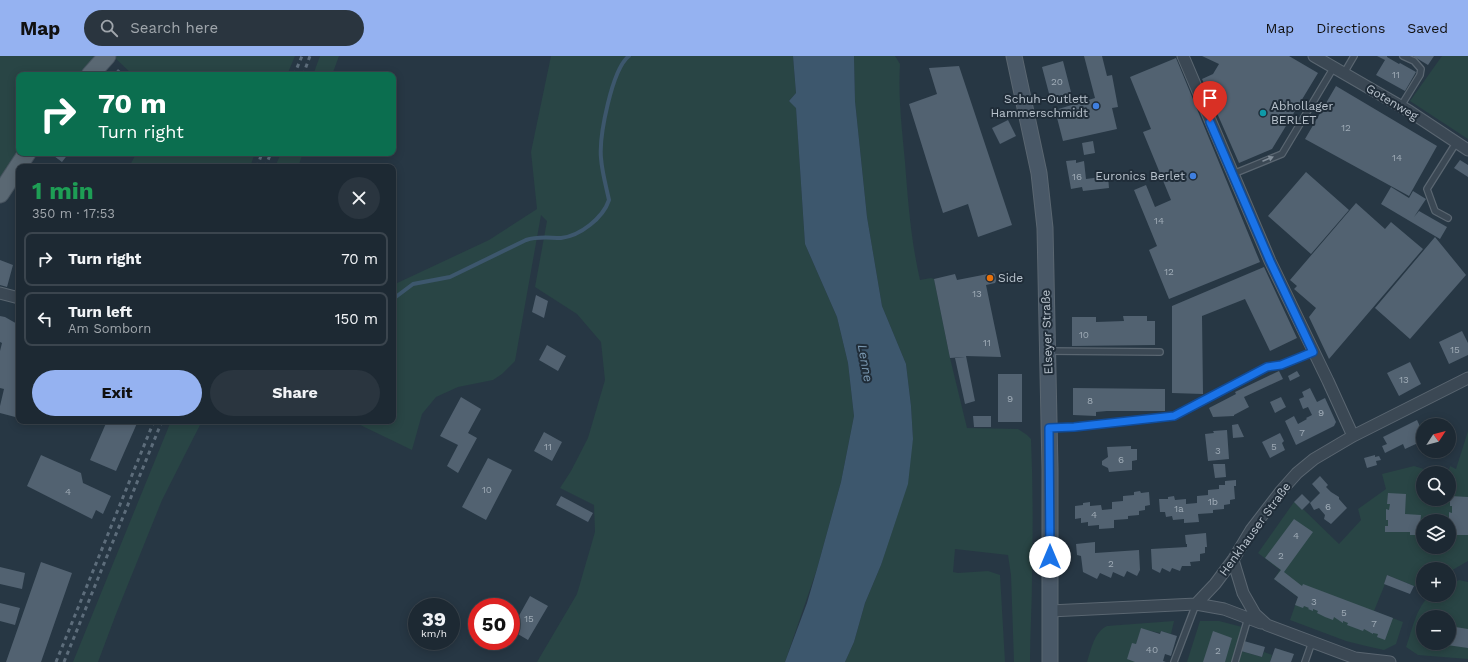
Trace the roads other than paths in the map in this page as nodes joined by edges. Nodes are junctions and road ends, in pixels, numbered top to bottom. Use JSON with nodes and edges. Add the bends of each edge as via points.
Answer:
{"nodes":[{"id":1,"x":107,"y":56,"type":"edge"},
{"id":2,"x":1014,"y":56,"type":"edge"},
{"id":3,"x":1183,"y":56,"type":"edge"},
{"id":4,"x":1354,"y":56,"type":"edge"},
{"id":5,"x":1403,"y":56,"type":"edge"},
{"id":6,"x":1316,"y":57,"type":"edge"},
{"id":7,"x":1334,"y":67,"type":"junction"},
{"id":8,"x":93,"y":72,"type":"edge"},
{"id":9,"x":1344,"y":73,"type":"junction"},
{"id":10,"x":1401,"y":106,"type":"junction"},
{"id":11,"x":1456,"y":143,"type":"junction"},
{"id":12,"x":1468,"y":150,"type":"edge"},
{"id":13,"x":16,"y":170,"type":"edge"},
{"id":14,"x":1232,"y":174,"type":"junction"},
{"id":15,"x":0,"y":194,"type":"edge"},
{"id":16,"x":1448,"y":218,"type":"dead end"},
{"id":17,"x":0,"y":293,"type":"edge"},
{"id":18,"x":16,"y":297,"type":"edge"},
{"id":19,"x":1047,"y":351,"type":"junction"},
{"id":20,"x":1160,"y":352,"type":"dead end"},
{"id":21,"x":1313,"y":352,"type":"junction"},
{"id":22,"x":1468,"y":378,"type":"edge"},
{"id":23,"x":1049,"y":428,"type":"junction"},
{"id":24,"x":1353,"y":436,"type":"junction"},
{"id":25,"x":1233,"y":560,"type":"junction"},
{"id":26,"x":1196,"y":604,"type":"junction"},
{"id":27,"x":1050,"y":611,"type":"junction"},
{"id":28,"x":1248,"y":618,"type":"junction"},
{"id":29,"x":1267,"y":625,"type":"junction"},
{"id":30,"x":1312,"y":642,"type":"junction"},
{"id":31,"x":1378,"y":661,"type":"edge"},
{"id":32,"x":1050,"y":662,"type":"edge"},
{"id":33,"x":1174,"y":662,"type":"edge"},
{"id":34,"x":1235,"y":662,"type":"edge"},
{"id":35,"x":1305,"y":662,"type":"edge"},
{"id":36,"x":1390,"y":662,"type":"edge"}],
"edges":[{"from":1,"to":8,"type":"main road"},
{"from":2,"to":19,"type":"main road","name":"Elseyer Straße","via":[[1040,173],[1045,228]]},
{"from":3,"to":14,"type":"street"},
{"from":4,"to":9,"type":"lane"},
{"from":5,"to":10,"type":"lane","via":[[1414,61],[1421,69]]},
{"from":6,"to":7,"type":"street","name":"Gotenweg"},
{"from":7,"to":9,"type":"street","name":"Gotenweg"},
{"from":14,"to":7,"type":"lane","one_way":true,"via":[[1282,154]]},
{"from":9,"to":10,"type":"street","name":"Gotenweg"},
{"from":10,"to":11,"type":"street","name":"Gotenweg"},
{"from":11,"to":12,"type":"street","name":"Gotenweg"},
{"from":11,"to":16,"type":"lane","via":[[1427,189],[1435,211]]},
{"from":13,"to":15,"type":"main road"},
{"from":14,"to":21,"type":"street"},
{"from":17,"to":18,"type":"street"},
{"from":19,"to":20,"type":"lane"},
{"from":19,"to":23,"type":"main road","name":"Elseyer Straße"},
{"from":21,"to":23,"type":"lane","via":[[1281,365],[1267,367],[1174,416]]},
{"from":21,"to":24,"type":"street"},
{"from":22,"to":24,"type":"street","name":"Henkhauser Straße"},
{"from":23,"to":27,"type":"main road","name":"Elseyer Straße"},
{"from":24,"to":25,"type":"street","name":"Henkhauser Straße","via":[[1314,459],[1297,473],[1252,530]]},
{"from":25,"to":26,"type":"street","name":"Henkhauser Straße"},
{"from":25,"to":29,"type":"street","via":[[1243,593],[1255,614]]},
{"from":26,"to":27,"type":"street"},
{"from":26,"to":28,"type":"street","via":[[1224,609]]},
{"from":26,"to":33,"type":"lane"},
{"from":27,"to":32,"type":"main road","name":"Elseyer Straße"},
{"from":28,"to":29,"type":"street"},
{"from":28,"to":34,"type":"lane"},
{"from":29,"to":30,"type":"street"},
{"from":30,"to":31,"type":"street","via":[[1355,658]]},
{"from":30,"to":35,"type":"lane"},
{"from":31,"to":36,"type":"street"}]}
